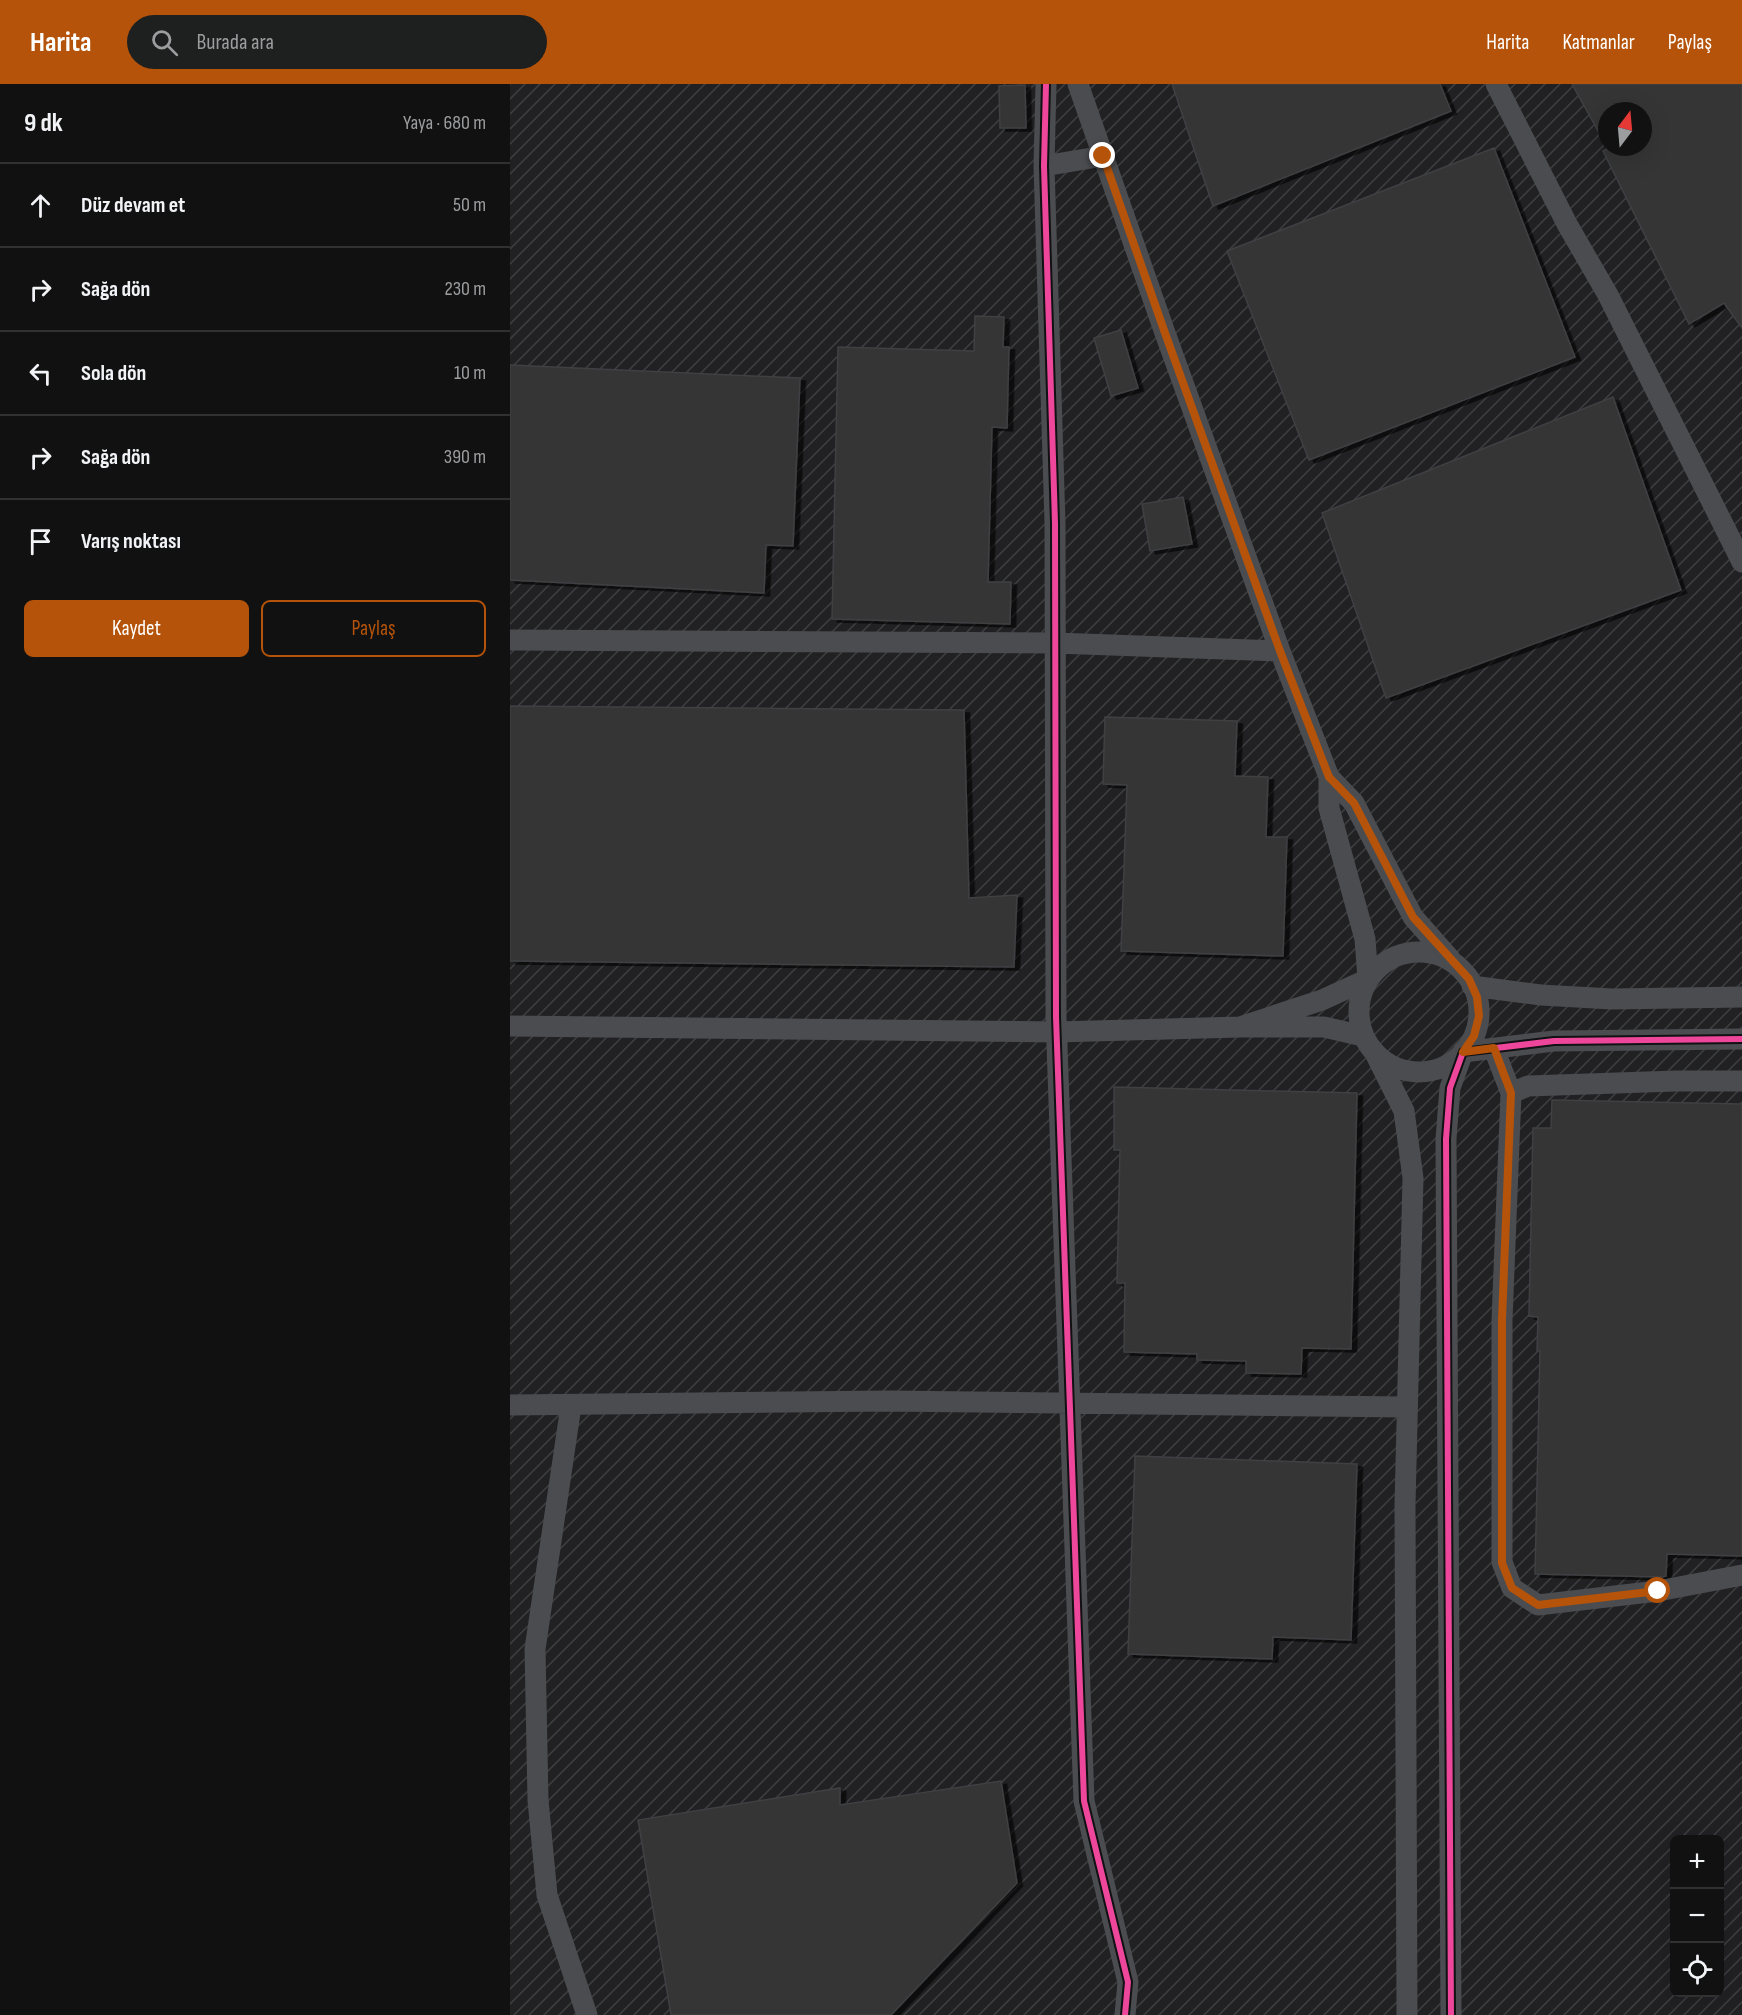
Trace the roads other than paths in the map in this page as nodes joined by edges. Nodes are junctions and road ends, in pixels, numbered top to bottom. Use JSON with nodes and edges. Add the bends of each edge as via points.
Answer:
{"nodes":[{"id":1,"x":1046,"y":84,"type":"edge"},
{"id":2,"x":1078,"y":84,"type":"edge"},
{"id":3,"x":1496,"y":84,"type":"edge"},
{"id":4,"x":1103,"y":156,"type":"junction"},
{"id":5,"x":1044,"y":166,"type":"junction"},
{"id":6,"x":1742,"y":562,"type":"edge"},
{"id":7,"x":510,"y":640,"type":"edge"},
{"id":8,"x":1055,"y":643,"type":"junction"},
{"id":9,"x":1280,"y":651,"type":"junction"},
{"id":10,"x":1329,"y":777,"type":"junction"},
{"id":11,"x":1455,"y":964,"type":"junction"},
{"id":12,"x":1368,"y":979,"type":"junction"},
{"id":13,"x":1472,"y":986,"type":"junction"},
{"id":14,"x":1742,"y":998,"type":"edge"},
{"id":15,"x":510,"y":1026,"type":"edge"},
{"id":16,"x":1240,"y":1027,"type":"junction"},
{"id":17,"x":1056,"y":1032,"type":"junction"},
{"id":18,"x":1742,"y":1040,"type":"edge"},
{"id":19,"x":1369,"y":1045,"type":"junction"},
{"id":20,"x":1494,"y":1048,"type":"junction"},
{"id":21,"x":1463,"y":1052,"type":"junction"},
{"id":22,"x":1742,"y":1081,"type":"edge"},
{"id":23,"x":1511,"y":1093,"type":"junction"},
{"id":24,"x":1069,"y":1404,"type":"junction"},
{"id":25,"x":510,"y":1406,"type":"edge"},
{"id":26,"x":571,"y":1406,"type":"junction"},
{"id":27,"x":1407,"y":1407,"type":"junction"},
{"id":28,"x":1742,"y":1575,"type":"edge"},
{"id":29,"x":587,"y":2015,"type":"edge"},
{"id":30,"x":1125,"y":2015,"type":"edge"},
{"id":31,"x":1407,"y":2015,"type":"edge"},
{"id":32,"x":1450,"y":2015,"type":"edge"}],
"edges":[{"from":1,"to":5,"type":"street"},
{"from":2,"to":4,"type":"street"},
{"from":3,"to":6,"type":"street","via":[[1567,225],[1608,295]]},
{"from":4,"to":5,"type":"street"},
{"from":4,"to":9,"type":"street"},
{"from":5,"to":8,"type":"street"},
{"from":7,"to":8,"type":"street"},
{"from":8,"to":9,"type":"street"},
{"from":8,"to":17,"type":"street"},
{"from":9,"to":10,"type":"street"},
{"from":10,"to":11,"type":"street","via":[[1354,803],[1413,917]]},
{"from":10,"to":12,"type":"street","via":[[1329,808],[1365,939]]},
{"from":11,"to":12,"type":"street","via":[[1438,955],[1399,955],[1381,965]]},
{"from":11,"to":13,"type":"street"},
{"from":12,"to":16,"type":"street","via":[[1322,1000]]},
{"from":12,"to":19,"type":"street","via":[[1360,997],[1358,1017]]},
{"from":13,"to":14,"type":"street","via":[[1612,999]]},
{"from":13,"to":21,"type":"street","via":[[1479,1016],[1474,1036]]},
{"from":15,"to":17,"type":"street"},
{"from":16,"to":17,"type":"street"},
{"from":16,"to":19,"type":"street","via":[[1324,1027]]},
{"from":17,"to":24,"type":"street"},
{"from":18,"to":20,"type":"street","via":[[1554,1041]]},
{"from":19,"to":21,"type":"street","via":[[1390,1065],[1409,1071],[1429,1071],[1448,1064]]},
{"from":19,"to":27,"type":"street","via":[[1404,1111],[1413,1178]]},
{"from":20,"to":21,"type":"street"},
{"from":20,"to":23,"type":"street"},
{"from":21,"to":32,"type":"street","via":[[1450,1088],[1446,1139]]},
{"from":22,"to":23,"type":"street","via":[[1528,1086]]},
{"from":23,"to":28,"type":"street","via":[[1502,1320],[1502,1563],[1512,1588],[1538,1605],[1658,1591]]},
{"from":24,"to":26,"type":"street","via":[[889,1401]]},
{"from":24,"to":27,"type":"street"},
{"from":24,"to":30,"type":"street","via":[[1084,1801],[1128,1982]]},
{"from":25,"to":26,"type":"street"},
{"from":26,"to":29,"type":"street","via":[[535,1649],[538,1800],[547,1895]]},
{"from":27,"to":31,"type":"street"}]}
